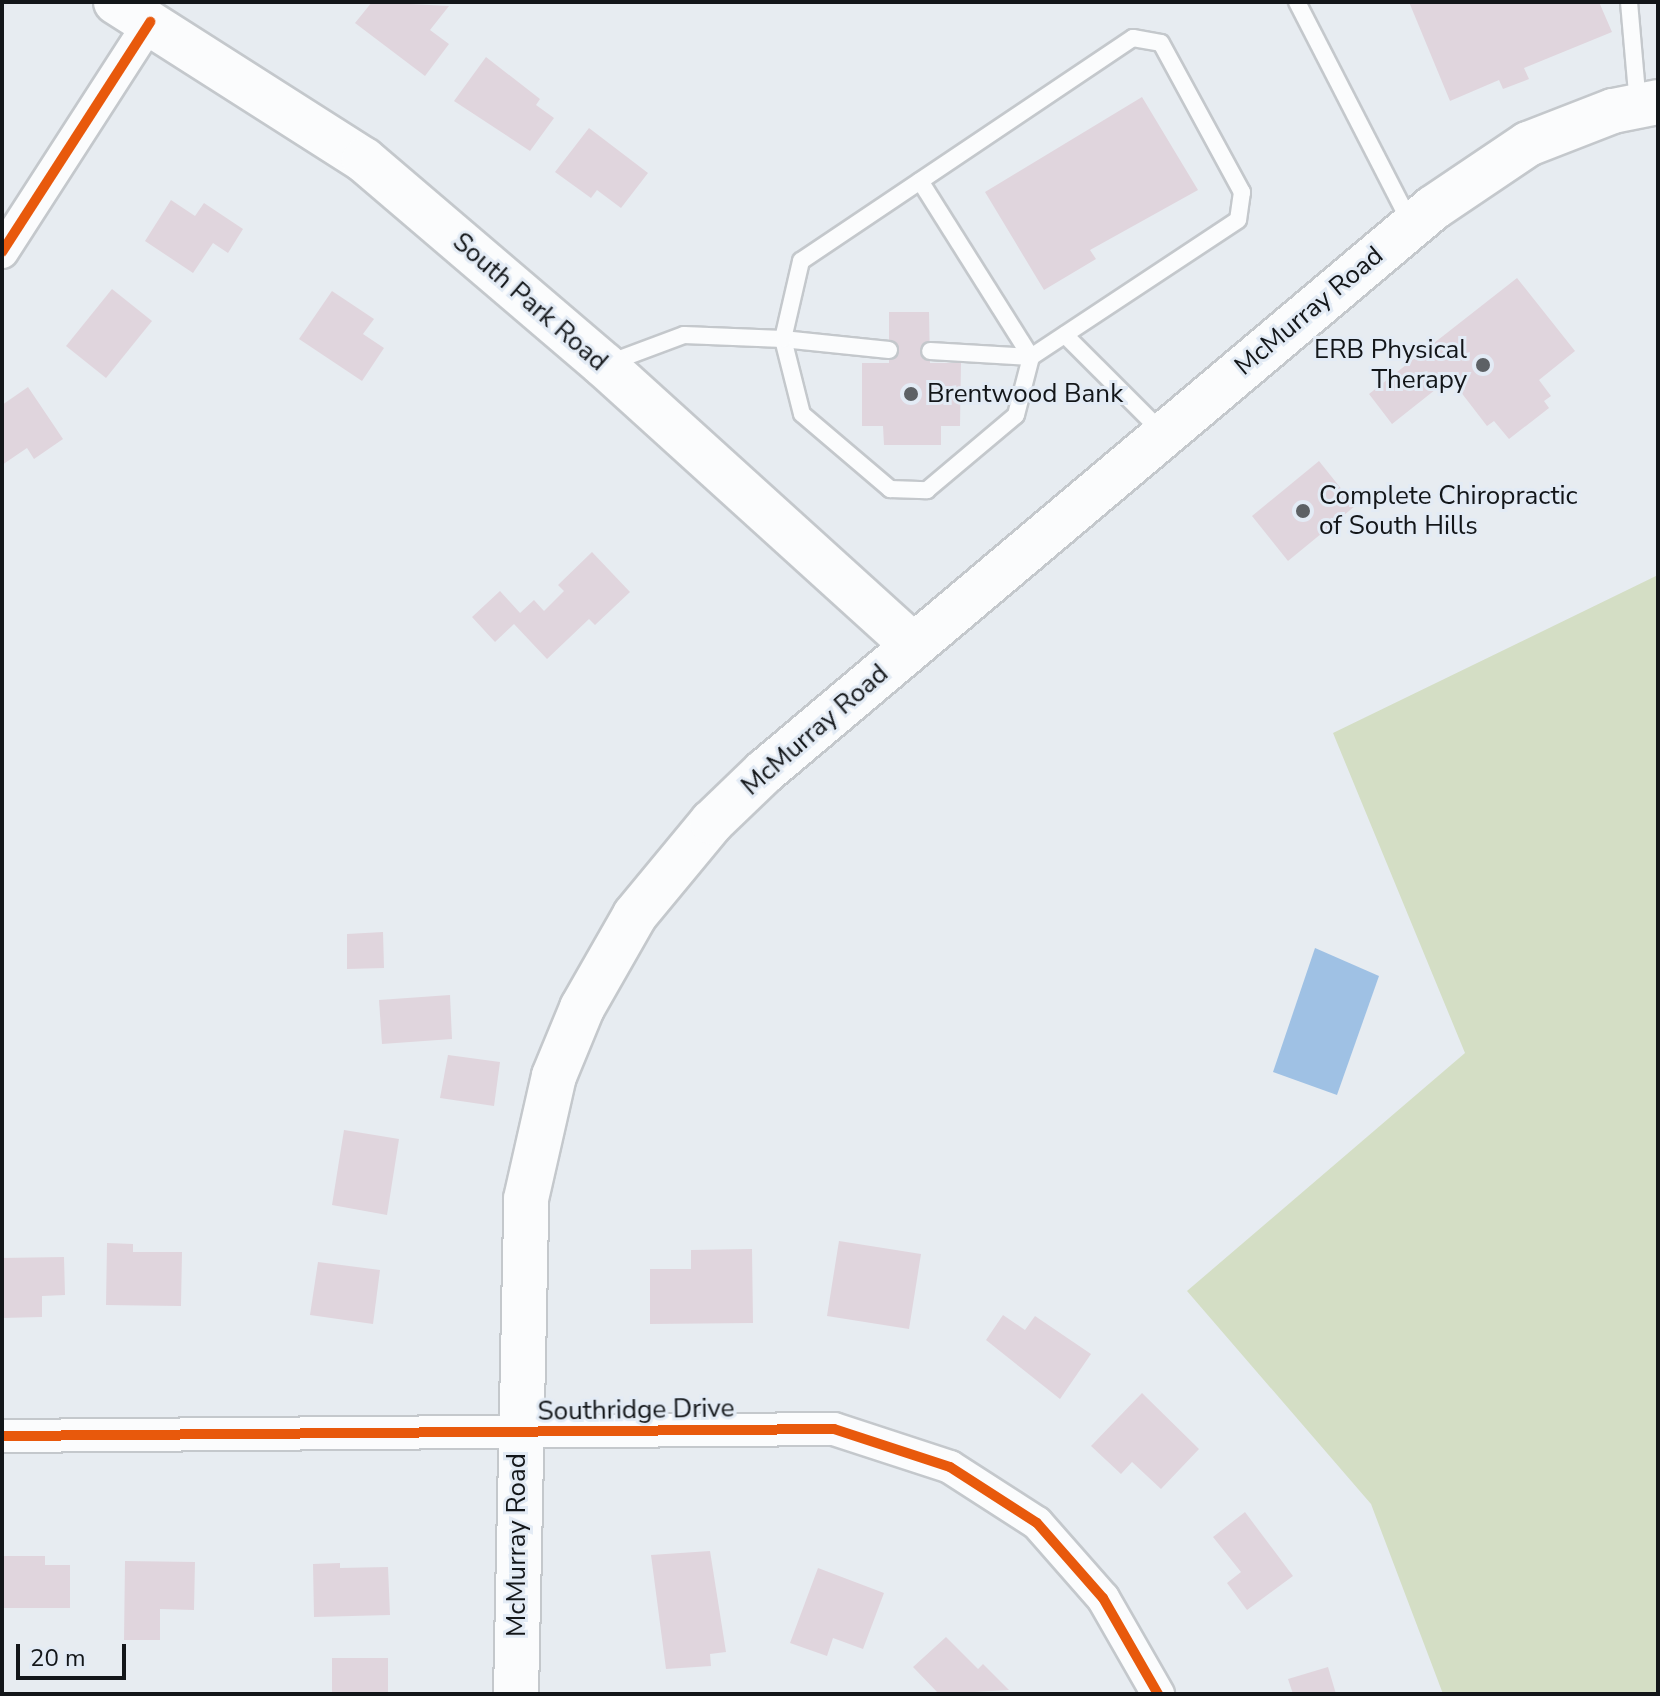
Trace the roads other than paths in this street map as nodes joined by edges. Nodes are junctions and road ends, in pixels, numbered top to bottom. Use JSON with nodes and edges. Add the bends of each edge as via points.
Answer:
{"nodes":[{"id":1,"x":1297,"y":2,"type":"edge"},
{"id":2,"x":1629,"y":2,"type":"edge"},
{"id":3,"x":133,"y":12,"type":"edge"},
{"id":4,"x":1648,"y":104,"type":"edge"},
{"id":5,"x":920,"y":181,"type":"junction"},
{"id":6,"x":1412,"y":225,"type":"junction"},
{"id":7,"x":2,"y":252,"type":"edge"},
{"id":8,"x":1065,"y":335,"type":"junction"},
{"id":9,"x":783,"y":339,"type":"junction"},
{"id":10,"x":889,"y":350,"type":"dead end"},
{"id":11,"x":930,"y":351,"type":"dead end"},
{"id":12,"x":1031,"y":357,"type":"junction"},
{"id":13,"x":604,"y":365,"type":"junction"},
{"id":14,"x":1163,"y":433,"type":"junction"},
{"id":15,"x":912,"y":644,"type":"junction"},
{"id":16,"x":517,"y":1434,"type":"junction"},
{"id":17,"x":2,"y":1436,"type":"edge"},
{"id":18,"x":516,"y":1694,"type":"edge"},
{"id":19,"x":1158,"y":1694,"type":"edge"}],
"edges":[{"from":1,"to":6,"type":"lane"},
{"from":2,"to":4,"type":"lane"},
{"from":3,"to":7,"type":"street"},
{"from":3,"to":13,"type":"main road","name":"South Park Road","via":[[364,160]]},
{"from":4,"to":6,"type":"main road","name":"McMurray Road","via":[[1528,144]]},
{"from":5,"to":8,"type":"lane","via":[[1133,38],[1161,43],[1242,192],[1244,207],[1238,220]]},
{"from":5,"to":9,"type":"lane","via":[[801,261]]},
{"from":5,"to":12,"type":"lane"},
{"from":6,"to":14,"type":"main road","name":"McMurray Road"},
{"from":8,"to":12,"type":"lane"},
{"from":8,"to":14,"type":"lane"},
{"from":9,"to":10,"type":"lane"},
{"from":9,"to":12,"type":"lane","via":[[802,414],[890,489],[927,490],[1016,415]]},
{"from":9,"to":13,"type":"lane","via":[[684,335]]},
{"from":11,"to":12,"type":"lane"},
{"from":13,"to":15,"type":"main road","name":"South Park Road"},
{"from":14,"to":15,"type":"main road","name":"McMurray Road"},
{"from":15,"to":16,"type":"main road","name":"McMurray Road","via":[[712,822],[635,915],[582,1008],[538,1131],[526,1199]]},
{"from":16,"to":17,"type":"street","name":"Southridge Drive"},
{"from":16,"to":18,"type":"main road","name":"McMurray Road"},
{"from":16,"to":19,"type":"street","name":"Southridge Drive","via":[[834,1429],[950,1467],[1037,1523],[1103,1598]]}]}
